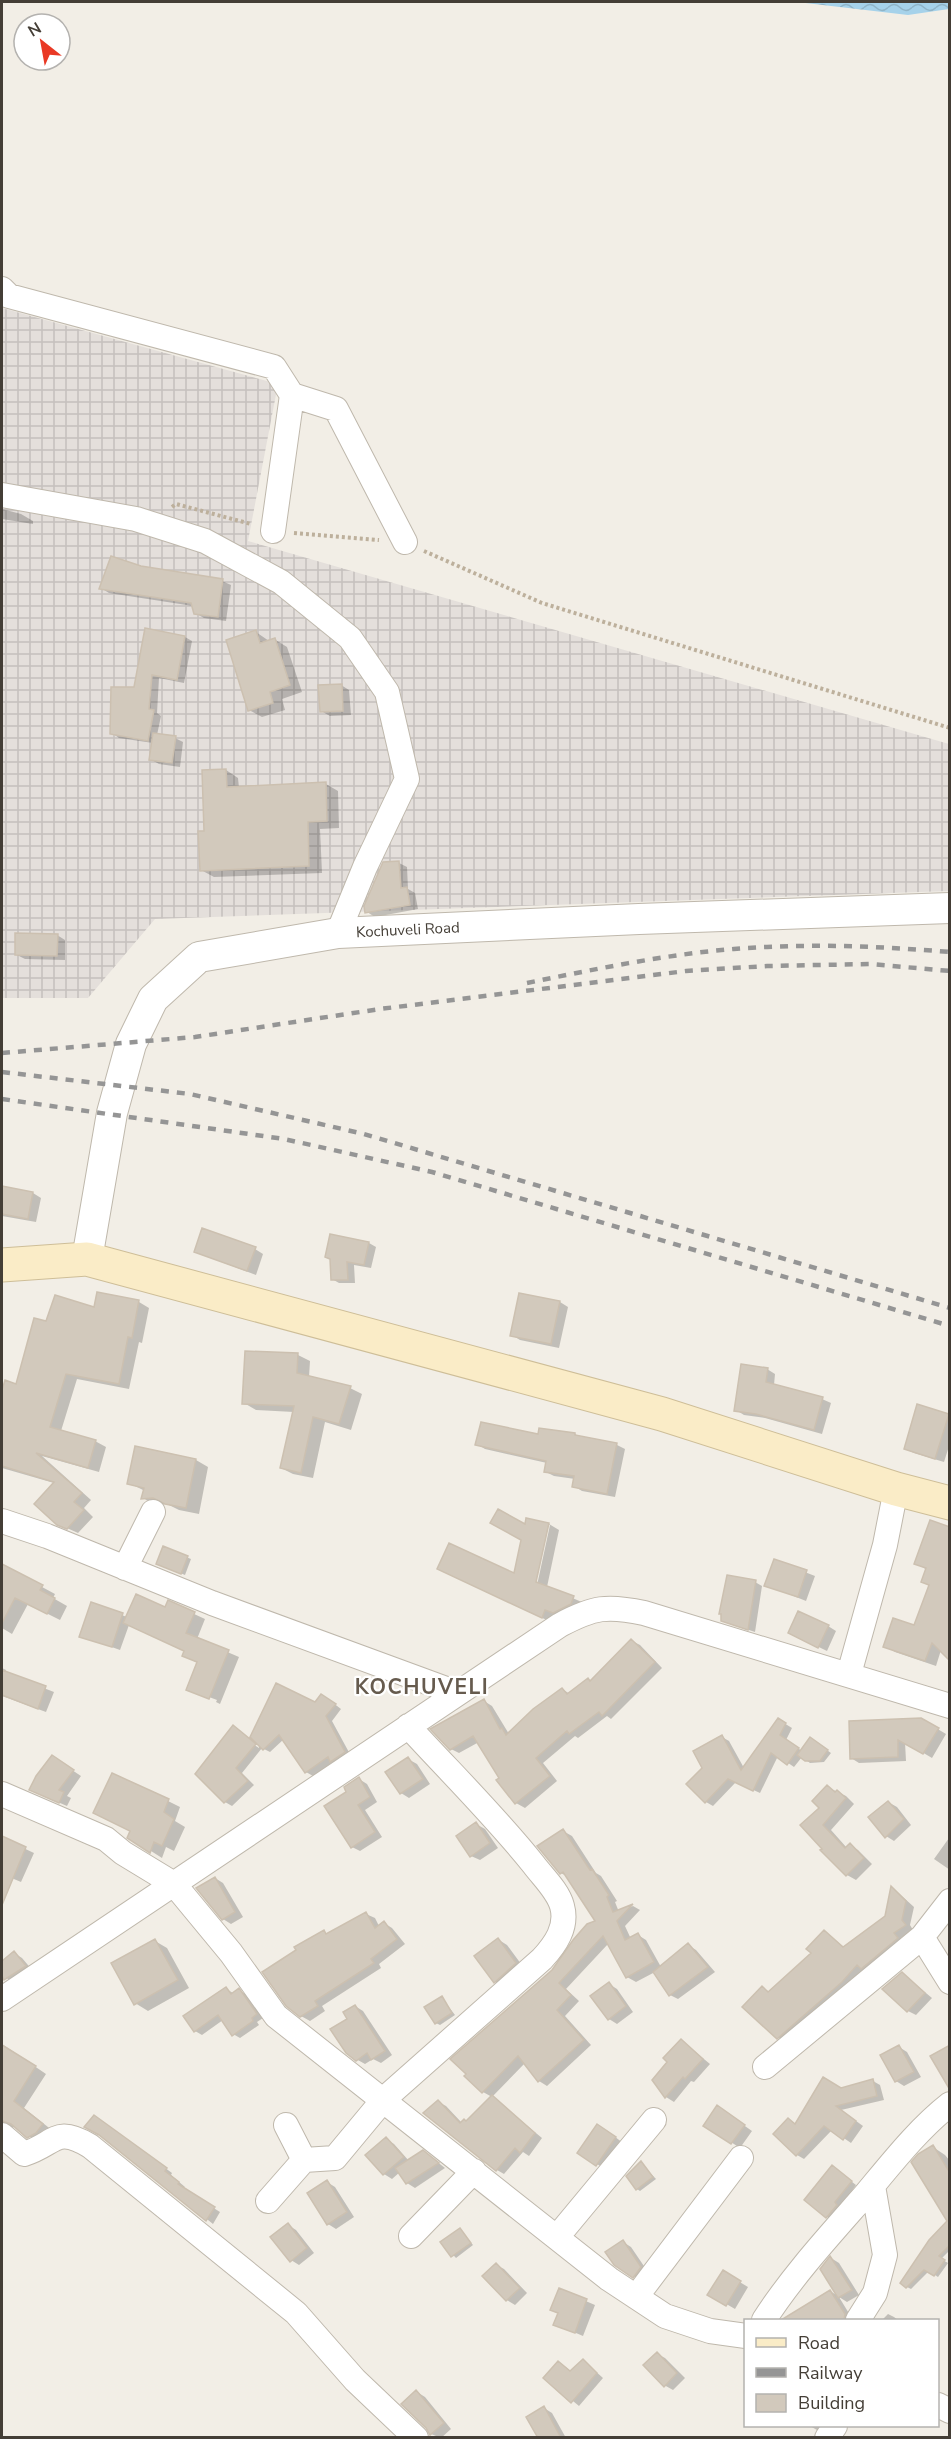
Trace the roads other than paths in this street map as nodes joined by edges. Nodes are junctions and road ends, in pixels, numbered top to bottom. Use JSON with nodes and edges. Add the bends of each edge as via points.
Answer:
{"nodes":[{"id":1,"x":2,"y":289,"type":"edge"},
{"id":2,"x":292,"y":395,"type":"junction"},
{"id":3,"x":2,"y":495,"type":"edge"},
{"id":4,"x":273,"y":531,"type":"road end"},
{"id":5,"x":405,"y":542,"type":"road end"},
{"id":6,"x":950,"y":908,"type":"edge"},
{"id":7,"x":338,"y":933,"type":"junction"},
{"id":8,"x":87,"y":1259,"type":"junction"},
{"id":9,"x":2,"y":1265,"type":"edge"},
{"id":10,"x":896,"y":1489,"type":"junction"},
{"id":11,"x":950,"y":1503,"type":"edge"},
{"id":12,"x":153,"y":1512,"type":"dead end"},
{"id":13,"x":2,"y":1521,"type":"edge"},
{"id":14,"x":125,"y":1568,"type":"junction"},
{"id":15,"x":849,"y":1674,"type":"junction"},
{"id":16,"x":457,"y":1693,"type":"junction"},
{"id":17,"x":950,"y":1706,"type":"edge"},
{"id":18,"x":408,"y":1726,"type":"junction"},
{"id":19,"x":2,"y":1794,"type":"edge"},
{"id":20,"x":174,"y":1884,"type":"junction"},
{"id":21,"x":950,"y":1901,"type":"edge"},
{"id":22,"x":922,"y":1937,"type":"junction"},
{"id":23,"x":950,"y":1982,"type":"edge"},
{"id":24,"x":2,"y":1999,"type":"edge"},
{"id":25,"x":765,"y":2067,"type":"dead end"},
{"id":26,"x":384,"y":2099,"type":"junction"},
{"id":27,"x":950,"y":2103,"type":"edge"},
{"id":28,"x":654,"y":2120,"type":"dead end"},
{"id":29,"x":286,"y":2125,"type":"dead end"},
{"id":30,"x":2,"y":2135,"type":"edge"},
{"id":31,"x":741,"y":2158,"type":"dead end"},
{"id":32,"x":304,"y":2160,"type":"junction"},
{"id":33,"x":474,"y":2171,"type":"junction"},
{"id":34,"x":873,"y":2186,"type":"junction"},
{"id":35,"x":268,"y":2201,"type":"dead end"},
{"id":36,"x":411,"y":2236,"type":"dead end"},
{"id":37,"x":557,"y":2237,"type":"junction"},
{"id":38,"x":636,"y":2297,"type":"junction"},
{"id":39,"x":765,"y":2319,"type":"edge"},
{"id":40,"x":859,"y":2319,"type":"edge"},
{"id":41,"x":744,"y":2336,"type":"edge"},
{"id":42,"x":416,"y":2438,"type":"edge"}],
"edges":[{"from":1,"to":2,"type":"street","via":[[9,296],[274,367]]},
{"from":2,"to":4,"type":"street"},
{"from":2,"to":5,"type":"street","via":[[336,409]]},
{"from":3,"to":7,"type":"street","via":[[135,519],[205,541],[281,582],[350,638],[387,692],[407,779]]},
{"from":6,"to":7,"type":"street","name":"Kochuveli Road"},
{"from":7,"to":8,"type":"street","name":"Kochuveli Road","via":[[200,957],[153,999],[131,1044],[112,1113]]},
{"from":8,"to":9,"type":"main road"},
{"from":8,"to":10,"type":"main road","via":[[662,1414]]},
{"from":10,"to":11,"type":"main road"},
{"from":10,"to":15,"type":"street","via":[[885,1545]]},
{"from":12,"to":14,"type":"street"},
{"from":13,"to":14,"type":"street"},
{"from":14,"to":16,"type":"street"},
{"from":15,"to":16,"type":"street","via":[[644,1613],[604,1607],[560,1625]]},
{"from":15,"to":17,"type":"street"},
{"from":16,"to":18,"type":"street"},
{"from":18,"to":20,"type":"street"},
{"from":18,"to":26,"type":"street","via":[[519,1846],[550,1886],[562,1907],[561,1929],[556,1944],[542,1959]]},
{"from":19,"to":20,"type":"street","via":[[106,1839]]},
{"from":20,"to":24,"type":"street"},
{"from":20,"to":26,"type":"street","via":[[276,2016]]},
{"from":21,"to":22,"type":"street"},
{"from":22,"to":23,"type":"street"},
{"from":22,"to":25,"type":"street"},
{"from":26,"to":32,"type":"street","via":[[335,2158]]},
{"from":26,"to":33,"type":"street"},
{"from":27,"to":34,"type":"street"},
{"from":28,"to":37,"type":"street"},
{"from":29,"to":32,"type":"street"},
{"from":30,"to":42,"type":"street","via":[[24,2154],[58,2136],[75,2137],[90,2146],[296,2313],[355,2380]]},
{"from":31,"to":38,"type":"street"},
{"from":32,"to":35,"type":"street"},
{"from":33,"to":36,"type":"street"},
{"from":33,"to":37,"type":"street"},
{"from":34,"to":39,"type":"street","via":[[782,2292]]},
{"from":34,"to":40,"type":"street","via":[[885,2255],[874,2293]]},
{"from":37,"to":38,"type":"street"},
{"from":38,"to":41,"type":"street","via":[[665,2316],[710,2331]]}]}
